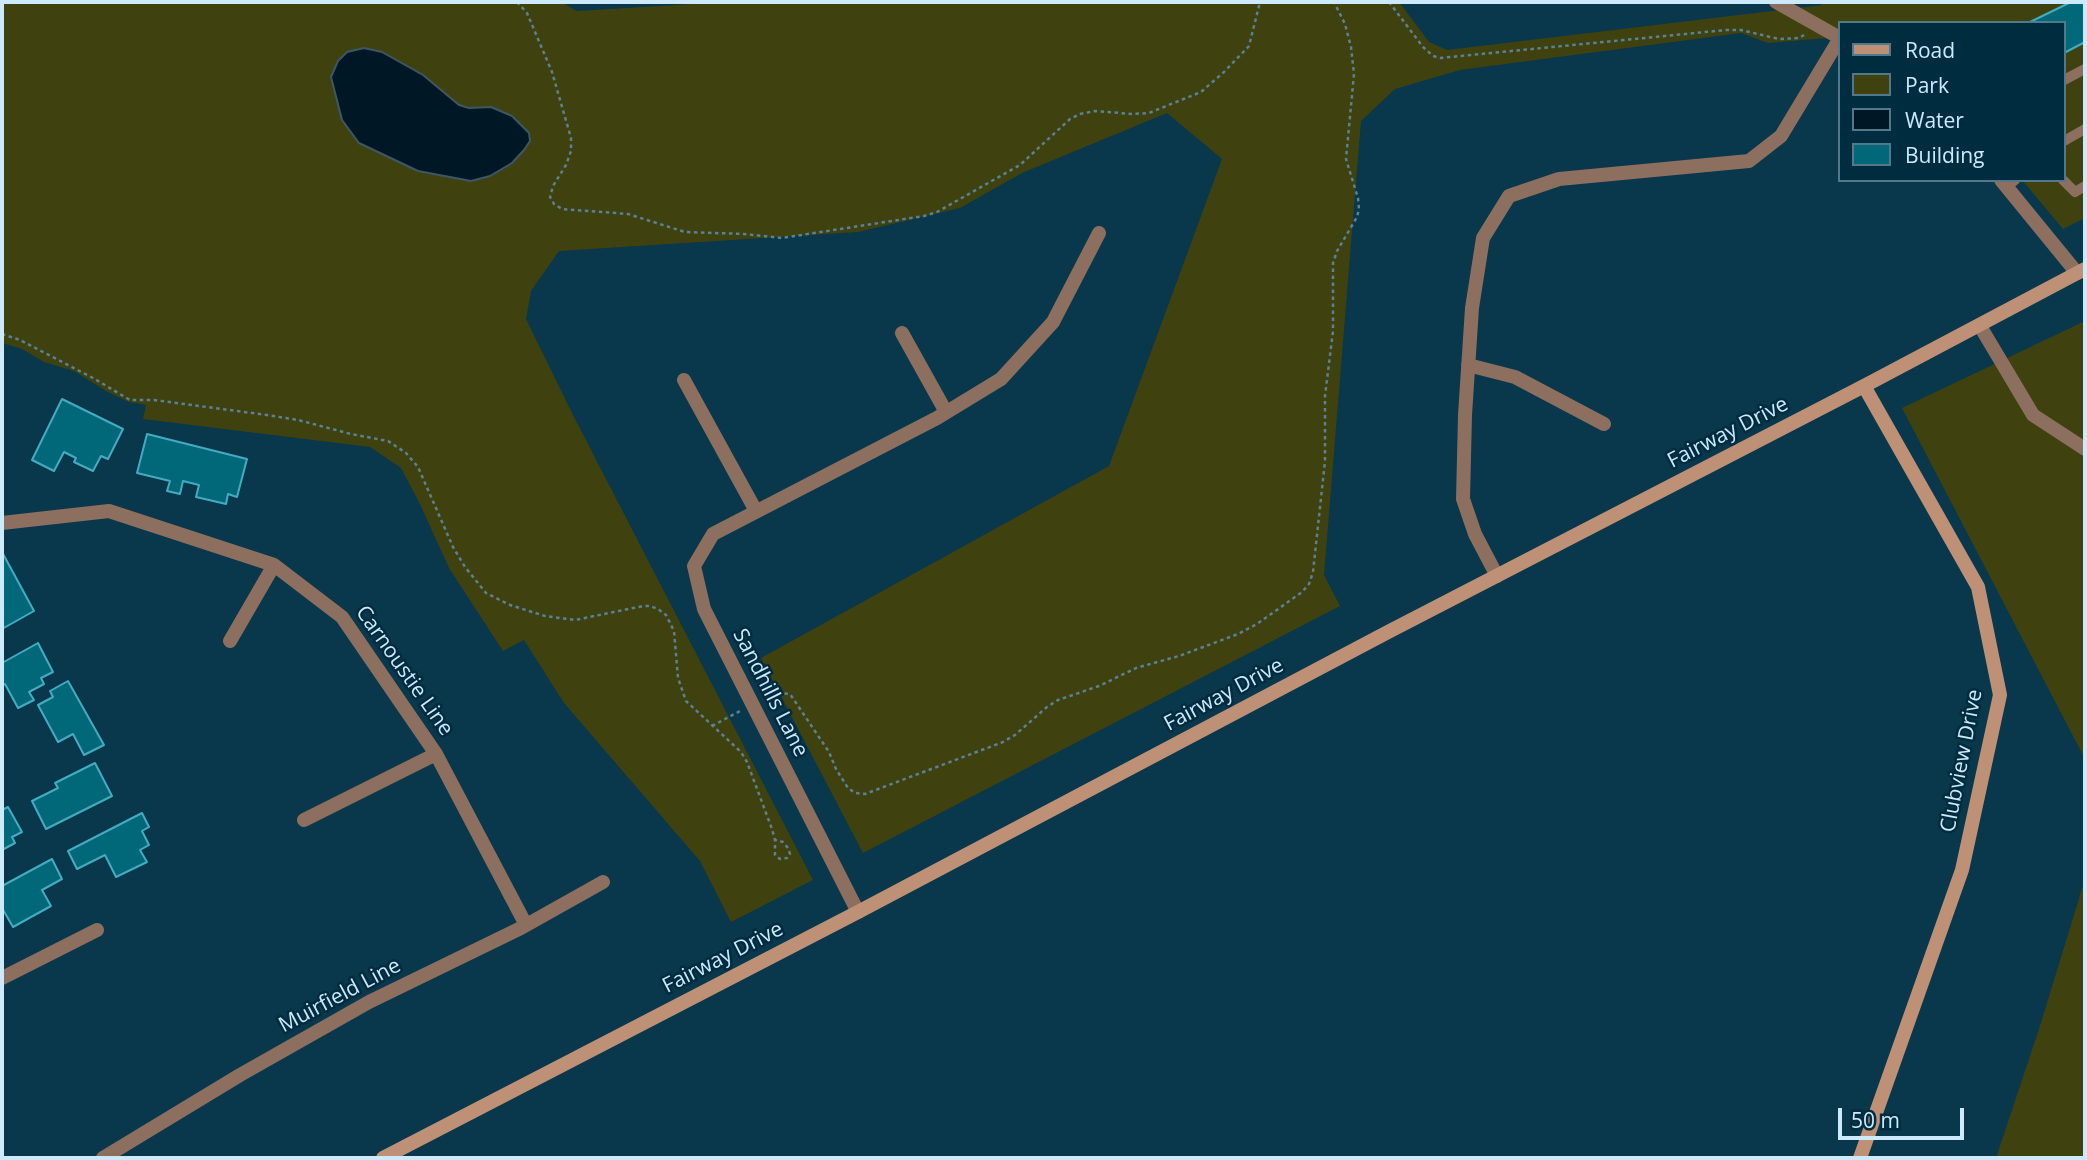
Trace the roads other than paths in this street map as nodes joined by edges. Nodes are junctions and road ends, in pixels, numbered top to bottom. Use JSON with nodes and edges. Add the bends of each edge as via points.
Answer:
{"nodes":[{"id":1,"x":1776,"y":2,"type":"edge"},
{"id":2,"x":1839,"y":37,"type":"edge"},
{"id":3,"x":1839,"y":40,"type":"edge"},
{"id":4,"x":2085,"y":69,"type":"edge"},
{"id":5,"x":2066,"y":79,"type":"edge"},
{"id":6,"x":2085,"y":129,"type":"edge"},
{"id":7,"x":2066,"y":140,"type":"edge"},
{"id":8,"x":2065,"y":182,"type":"edge"},
{"id":9,"x":2008,"y":183,"type":"edge"},
{"id":10,"x":2085,"y":187,"type":"edge"},
{"id":11,"x":1099,"y":233,"type":"dead end"},
{"id":12,"x":2081,"y":271,"type":"edge"},
{"id":13,"x":1980,"y":326,"type":"junction"},
{"id":14,"x":902,"y":332,"type":"dead end"},
{"id":15,"x":1468,"y":365,"type":"junction"},
{"id":16,"x":684,"y":380,"type":"dead end"},
{"id":17,"x":1864,"y":386,"type":"junction"},
{"id":18,"x":946,"y":412,"type":"junction"},
{"id":19,"x":1604,"y":424,"type":"dead end"},
{"id":20,"x":2085,"y":449,"type":"edge"},
{"id":21,"x":756,"y":511,"type":"junction"},
{"id":22,"x":2,"y":523,"type":"edge"},
{"id":23,"x":274,"y":565,"type":"junction"},
{"id":24,"x":1497,"y":576,"type":"junction"},
{"id":25,"x":230,"y":641,"type":"dead end"},
{"id":26,"x":436,"y":754,"type":"junction"},
{"id":27,"x":304,"y":820,"type":"dead end"},
{"id":28,"x":603,"y":882,"type":"dead end"},
{"id":29,"x":858,"y":912,"type":"junction"},
{"id":30,"x":526,"y":925,"type":"junction"},
{"id":31,"x":97,"y":930,"type":"dead end"},
{"id":32,"x":2,"y":978,"type":"edge"},
{"id":33,"x":103,"y":1158,"type":"edge"},
{"id":34,"x":383,"y":1158,"type":"edge"},
{"id":35,"x":1860,"y":1158,"type":"edge"}],
"edges":[{"from":1,"to":2,"type":"street"},
{"from":3,"to":15,"type":"street","via":[[1782,136],[1749,161],[1559,179],[1509,195],[1483,239]]},
{"from":4,"to":5,"type":"lane"},
{"from":6,"to":7,"type":"lane"},
{"from":8,"to":10,"type":"lane","via":[[2076,192]]},
{"from":9,"to":12,"type":"street"},
{"from":11,"to":18,"type":"street","name":"Sandhills Lane","via":[[1053,322],[1001,379]]},
{"from":12,"to":13,"type":"main road","name":"Fairway Drive"},
{"from":13,"to":17,"type":"main road","name":"Fairway Drive"},
{"from":13,"to":20,"type":"street","via":[[2033,415]]},
{"from":14,"to":18,"type":"street"},
{"from":15,"to":19,"type":"street","via":[[1515,377]]},
{"from":15,"to":24,"type":"street","via":[[1463,499]]},
{"from":16,"to":21,"type":"street"},
{"from":17,"to":24,"type":"main road","name":"Fairway Drive"},
{"from":17,"to":35,"type":"main road","name":"Clubview Drive","via":[[1978,587],[2000,695],[1962,870]]},
{"from":18,"to":21,"type":"street","name":"Sandhills Lane"},
{"from":21,"to":29,"type":"street","name":"Sandhills Lane","via":[[713,534],[694,566],[704,609]]},
{"from":22,"to":23,"type":"street","name":"Carnoustie Line","via":[[109,511]]},
{"from":23,"to":25,"type":"street"},
{"from":23,"to":26,"type":"street","name":"Carnoustie Line","via":[[342,617]]},
{"from":24,"to":29,"type":"main road","name":"Fairway Drive"},
{"from":26,"to":27,"type":"street"},
{"from":26,"to":30,"type":"street","name":"Carnoustie Line"},
{"from":28,"to":30,"type":"street","name":"Muirfield Line"},
{"from":29,"to":34,"type":"main road","name":"Fairway Drive"},
{"from":30,"to":33,"type":"street","name":"Muirfield Line","via":[[369,1002]]},
{"from":31,"to":32,"type":"street"}]}
